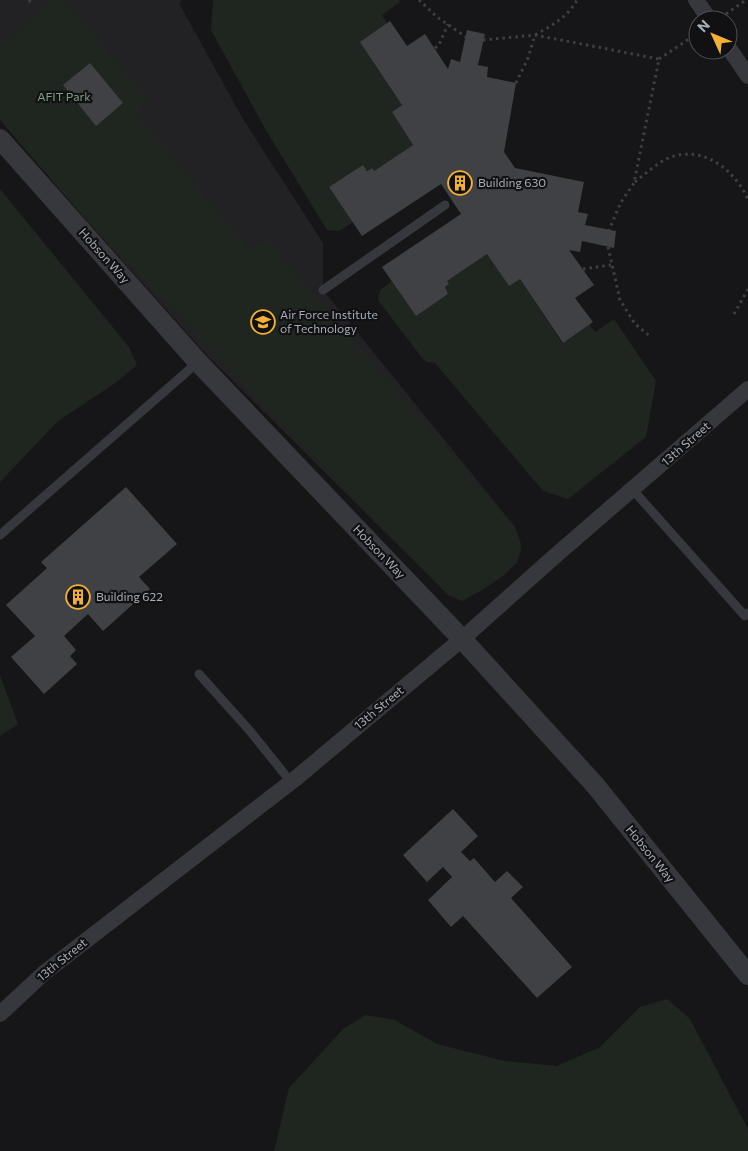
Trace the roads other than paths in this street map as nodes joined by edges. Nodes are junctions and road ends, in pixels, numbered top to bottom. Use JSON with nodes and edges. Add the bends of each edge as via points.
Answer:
{"nodes":[{"id":1,"x":696,"y":0,"type":"edge"},
{"id":2,"x":708,"y":10,"type":"edge"},
{"id":3,"x":737,"y":60,"type":"edge"},
{"id":4,"x":748,"y":76,"type":"edge"},
{"id":5,"x":0,"y":139,"type":"edge"},
{"id":6,"x":445,"y":205,"type":"dead end"},
{"id":7,"x":323,"y":290,"type":"dead end"},
{"id":8,"x":198,"y":362,"type":"junction"},
{"id":9,"x":748,"y":389,"type":"edge"},
{"id":10,"x":633,"y":490,"type":"junction"},
{"id":11,"x":0,"y":536,"type":"edge"},
{"id":12,"x":748,"y":613,"type":"edge"},
{"id":13,"x":462,"y":639,"type":"junction"},
{"id":14,"x":199,"y":674,"type":"dead end"},
{"id":15,"x":291,"y":782,"type":"junction"},
{"id":16,"x":748,"y":975,"type":"edge"},
{"id":17,"x":0,"y":1014,"type":"edge"}],
"edges":[{"from":1,"to":2,"type":"street"},
{"from":3,"to":4,"type":"street"},
{"from":5,"to":8,"type":"street","name":"Hobson Way"},
{"from":6,"to":7,"type":"lane"},
{"from":8,"to":11,"type":"lane"},
{"from":8,"to":13,"type":"street","name":"Hobson Way"},
{"from":9,"to":10,"type":"street","name":"13th Street"},
{"from":10,"to":12,"type":"lane","via":[[745,616]]},
{"from":10,"to":13,"type":"street","name":"13th Street"},
{"from":13,"to":15,"type":"street","name":"13th Street"},
{"from":13,"to":16,"type":"street","name":"Hobson Way","via":[[595,785]]},
{"from":14,"to":15,"type":"lane"},
{"from":15,"to":17,"type":"street","name":"13th Street","via":[[44,973]]}]}
